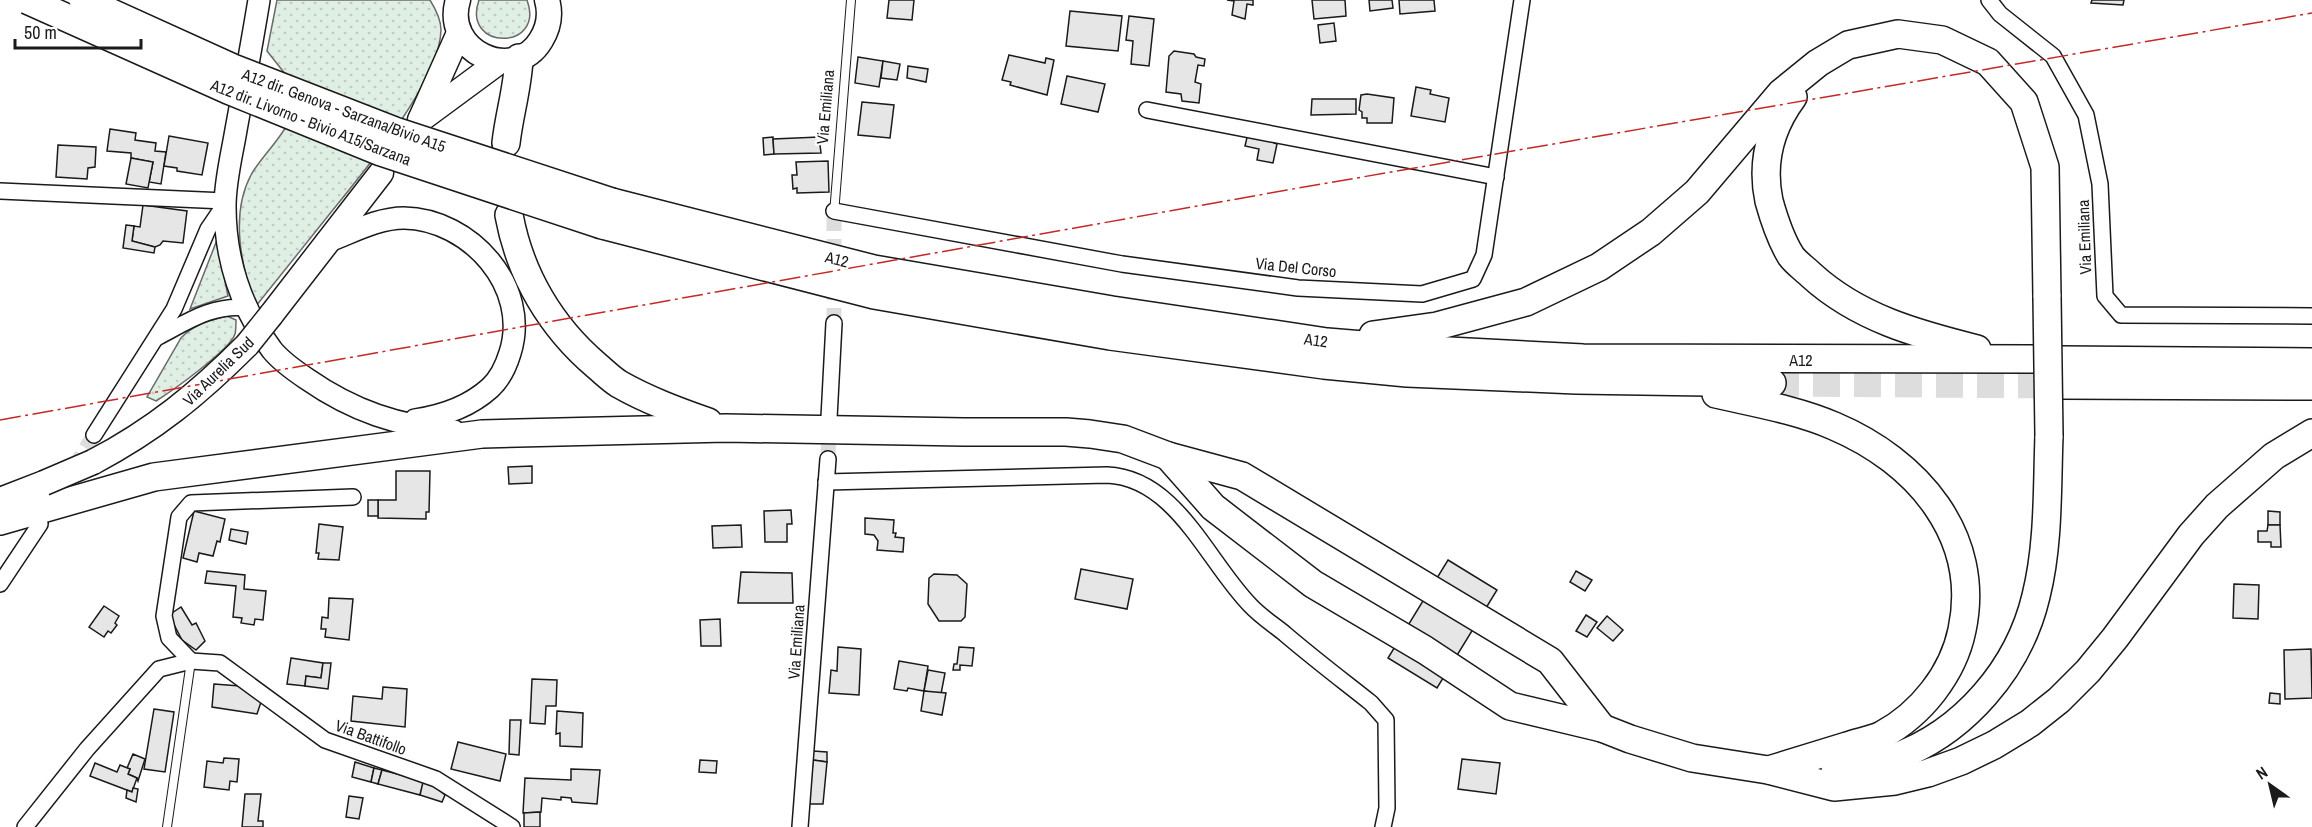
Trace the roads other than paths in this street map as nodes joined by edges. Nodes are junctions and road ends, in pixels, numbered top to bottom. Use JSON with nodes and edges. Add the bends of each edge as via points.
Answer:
{"nodes":[{"id":1,"x":27,"y":0,"type":"edge"},
{"id":2,"x":83,"y":0,"type":"edge"},
{"id":3,"x":259,"y":0,"type":"edge"},
{"id":4,"x":851,"y":0,"type":"edge"},
{"id":5,"x":1522,"y":0,"type":"edge"},
{"id":6,"x":1989,"y":0,"type":"edge"},
{"id":7,"x":550,"y":3,"type":"edge"},
{"id":8,"x":455,"y":13,"type":"edge"},
{"id":9,"x":509,"y":60,"type":"junction"},
{"id":10,"x":1818,"y":63,"type":"junction"},
{"id":11,"x":1147,"y":110,"type":"dead end"},
{"id":12,"x":506,"y":143,"type":"dead end"},
{"id":13,"x":381,"y":173,"type":"dead end"},
{"id":14,"x":1496,"y":177,"type":"junction"},
{"id":15,"x":0,"y":191,"type":"edge"},
{"id":16,"x":225,"y":202,"type":"junction"},
{"id":17,"x":607,"y":214,"type":"junction"},
{"id":18,"x":834,"y":214,"type":"joint"},
{"id":19,"x":509,"y":215,"type":"dead end"},
{"id":20,"x":326,"y":242,"type":"junction"},
{"id":21,"x":247,"y":308,"type":"junction"},
{"id":22,"x":2312,"y":316,"type":"edge"},
{"id":23,"x":834,"y":323,"type":"tunnel mouth"},
{"id":24,"x":155,"y":339,"type":"junction"},
{"id":25,"x":1327,"y":342,"type":"junction"},
{"id":26,"x":2312,"y":362,"type":"edge"},
{"id":27,"x":1660,"y":382,"type":"junction"},
{"id":28,"x":1772,"y":383,"type":"tunnel mouth"},
{"id":29,"x":2312,"y":386,"type":"edge"},
{"id":30,"x":829,"y":418,"type":"tunnel mouth"},
{"id":31,"x":403,"y":422,"type":"junction"},
{"id":32,"x":726,"y":428,"type":"junction"},
{"id":33,"x":2312,"y":433,"type":"edge"},
{"id":34,"x":482,"y":434,"type":"junction"},
{"id":35,"x":94,"y":435,"type":"tunnel mouth"},
{"id":36,"x":1168,"y":456,"type":"junction"},
{"id":37,"x":828,"y":459,"type":"tunnel mouth"},
{"id":38,"x":826,"y":482,"type":"junction"},
{"id":39,"x":353,"y":497,"type":"dead end"},
{"id":40,"x":0,"y":500,"type":"edge"},
{"id":41,"x":0,"y":521,"type":"edge"},
{"id":42,"x":40,"y":524,"type":"dead end"},
{"id":43,"x":0,"y":584,"type":"edge"},
{"id":44,"x":191,"y":661,"type":"junction"},
{"id":45,"x":1602,"y":728,"type":"junction"},
{"id":46,"x":1768,"y":770,"type":"junction"},
{"id":47,"x":25,"y":827,"type":"edge"},
{"id":48,"x":167,"y":827,"type":"edge"},
{"id":49,"x":512,"y":827,"type":"edge"},
{"id":50,"x":800,"y":827,"type":"edge"},
{"id":51,"x":1383,"y":827,"type":"edge"}],
"edges":[{"from":1,"to":17,"type":"highway","name":"A12 dir. Livorno - Bivio A15/Sarzana","number":"A12","bridge":true,"via":[[228,90],[381,152]]},
{"from":2,"to":17,"type":"highway","name":"A12 dir. Genova - Sarzana/Bivio A15","number":"A12","bridge":true,"via":[[233,68]]},
{"from":3,"to":16,"type":"main road"},
{"from":4,"to":18,"type":"lane","name":"Via Emiliana"},
{"from":5,"to":14,"type":"street","name":"Via Del Corso"},
{"from":6,"to":22,"type":"street","name":"Via Emiliana","via":[[2000,14],[2053,56],[2086,115],[2100,184],[2105,296],[2121,315]]},
{"from":7,"to":9,"type":"main road","via":[[549,21],[539,44]]},
{"from":8,"to":9,"type":"main road","via":[[467,45],[478,54]]},
{"from":8,"to":9,"type":"main road","via":[[420,120]]},
{"from":9,"to":12,"type":"highway","via":[[518,72]]},
{"from":10,"to":25,"type":"highway","via":[[1781,93],[1698,192],[1651,232],[1599,267],[1526,302],[1437,326]]},
{"from":10,"to":25,"type":"highway","name":"A12","number":"A12","via":[[1781,114],[1767,150],[1767,188],[1773,217],[1792,257],[1827,290],[1870,316],[1929,337],[2027,359],[1583,358]]},
{"from":10,"to":46,"type":"highway","bridge":true,"via":[[1848,45],[1898,34],[1942,40],[1988,62],[2024,102],[2045,167],[2049,436],[2045,526],[2036,596],[2019,641],[1992,687],[1971,709],[1946,730],[1895,758],[1832,772]]},
{"from":11,"to":14,"type":"street"},
{"from":13,"to":20,"type":"main road","name":"Via Aurelia Sud"},
{"from":14,"to":18,"type":"street","name":"Via Del Corso","via":[[1484,255],[1473,279],[1422,294],[1298,288],[1122,264]]},
{"from":15,"to":16,"type":"street"},
{"from":16,"to":21,"type":"main road","via":[[229,250],[240,296]]},
{"from":16,"to":24,"type":"street","via":[[208,229],[174,309]]},
{"from":17,"to":25,"type":"highway","name":"A12","number":"A12","via":[[874,269]]},
{"from":17,"to":27,"type":"highway","name":"A12","number":"A12","via":[[874,295],[1110,336],[1407,373]]},
{"from":19,"to":32,"type":"highway","via":[[514,244],[529,280],[550,316],[582,354],[617,383],[675,411]]},
{"from":20,"to":31,"type":"main road","via":[[381,220],[422,220],[446,227],[468,241],[491,261],[505,283],[514,315],[514,342],[505,369],[490,388],[461,408]]},
{"from":20,"to":40,"type":"main road","name":"Via Aurelia Sud","bridge":true,"via":[[247,345],[182,406],[129,443],[93,462]]},
{"from":21,"to":24,"type":"street","via":[[229,306],[199,315]]},
{"from":21,"to":31,"type":"main road","via":[[273,351],[294,370],[357,408]]},
{"from":23,"to":30,"type":"street"},
{"from":24,"to":35,"type":"street"},
{"from":26,"to":29,"type":"highway","via":[[2060,372]]},
{"from":27,"to":28,"type":"highway","name":"A12","number":"A12"},
{"from":27,"to":46,"type":"highway","via":[[1794,412],[1864,440],[1896,461],[1924,488],[1944,516],[1958,546],[1966,580],[1966,612],[1948,669],[1930,695],[1909,717],[1881,736]]},
{"from":31,"to":34,"type":"main road"},
{"from":32,"to":34,"type":"highway"},
{"from":32,"to":36,"type":"highway","via":[[1066,432],[1123,439]]},
{"from":33,"to":46,"type":"highway","via":[[2274,456],[2217,506],[2088,671],[2052,706],[2003,740],[1928,773],[1862,785],[1834,787]]},
{"from":34,"to":41,"type":"highway","via":[[154,477]]},
{"from":36,"to":45,"type":"highway","via":[[1213,507],[1313,584],[1510,706]]},
{"from":36,"to":45,"type":"highway","via":[[1242,476],[1550,661]]},
{"from":37,"to":38,"type":"street","name":"Via Emiliana"},
{"from":38,"to":50,"type":"street","name":"Via Emiliana"},
{"from":38,"to":51,"type":"street","via":[[1107,475],[1127,477],[1146,485],[1160,494],[1250,606],[1371,702],[1386,720],[1387,808]]},
{"from":39,"to":44,"type":"street","via":[[191,503],[179,516],[164,616],[169,638]]},
{"from":42,"to":43,"type":"street"},
{"from":44,"to":47,"type":"street","name":"Via Battifollo","via":[[159,669],[87,749]]},
{"from":44,"to":48,"type":"lane"},
{"from":44,"to":49,"type":"street","name":"Via Battifollo","via":[[220,663],[325,740],[436,779]]},
{"from":45,"to":46,"type":"highway","via":[[1692,758]]}]}
